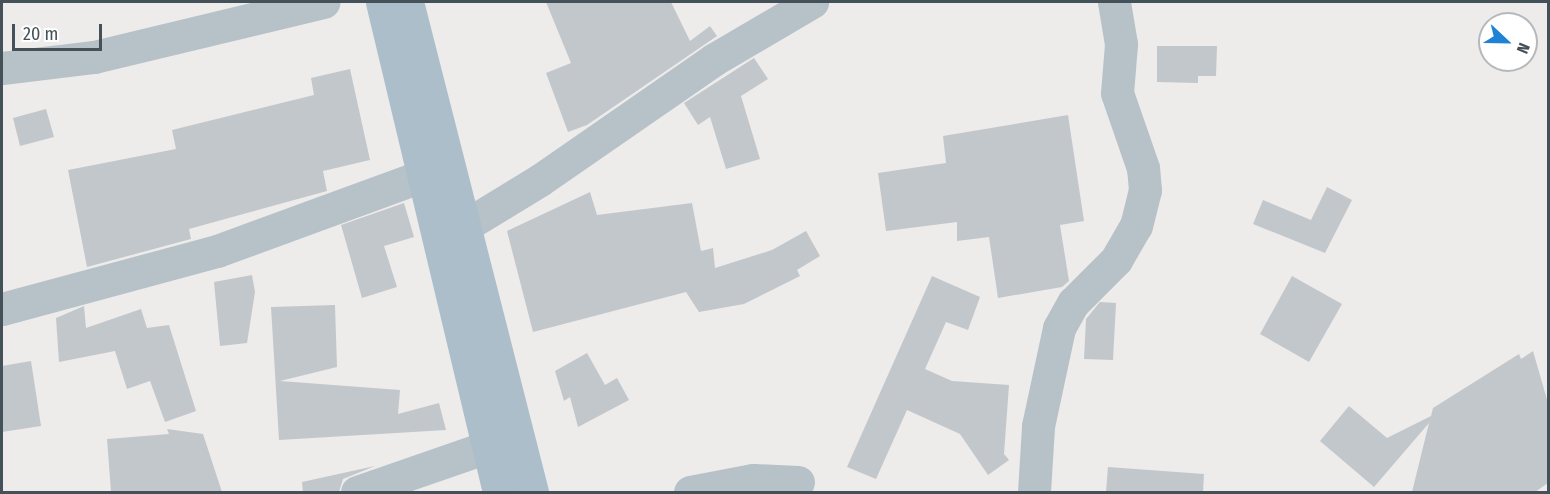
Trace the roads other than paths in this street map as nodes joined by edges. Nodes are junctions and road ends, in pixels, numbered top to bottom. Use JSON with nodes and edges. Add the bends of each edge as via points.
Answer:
{"nodes":[{"id":1,"x":323,"y":2,"type":"edge"},
{"id":2,"x":382,"y":2,"type":"edge"},
{"id":3,"x":407,"y":2,"type":"edge"},
{"id":4,"x":812,"y":2,"type":"edge"},
{"id":5,"x":1114,"y":2,"type":"edge"},
{"id":6,"x":2,"y":68,"type":"edge"},
{"id":7,"x":424,"y":175,"type":"junction"},
{"id":8,"x":462,"y":227,"type":"junction"},
{"id":9,"x":2,"y":309,"type":"edge"},
{"id":10,"x":487,"y":447,"type":"junction"},
{"id":11,"x":798,"y":482,"type":"dead end"},
{"id":12,"x":357,"y":492,"type":"edge"},
{"id":13,"x":499,"y":492,"type":"edge"},
{"id":14,"x":532,"y":492,"type":"edge"},
{"id":15,"x":690,"y":492,"type":"edge"},
{"id":16,"x":1034,"y":492,"type":"edge"}],
"edges":[{"from":1,"to":6,"type":"street","via":[[94,57]]},
{"from":2,"to":7,"type":"main road"},
{"from":3,"to":8,"type":"main road"},
{"from":4,"to":8,"type":"street","via":[[713,60],[540,180]]},
{"from":5,"to":16,"type":"street","via":[[1121,44],[1117,93],[1143,168],[1145,190],[1136,226],[1116,260],[1073,303],[1059,328],[1038,426]]},
{"from":7,"to":9,"type":"street","via":[[217,251]]},
{"from":7,"to":10,"type":"main road"},
{"from":8,"to":14,"type":"main road"},
{"from":10,"to":12,"type":"street"},
{"from":10,"to":13,"type":"main road"},
{"from":11,"to":15,"type":"street","via":[[753,480]]}]}
